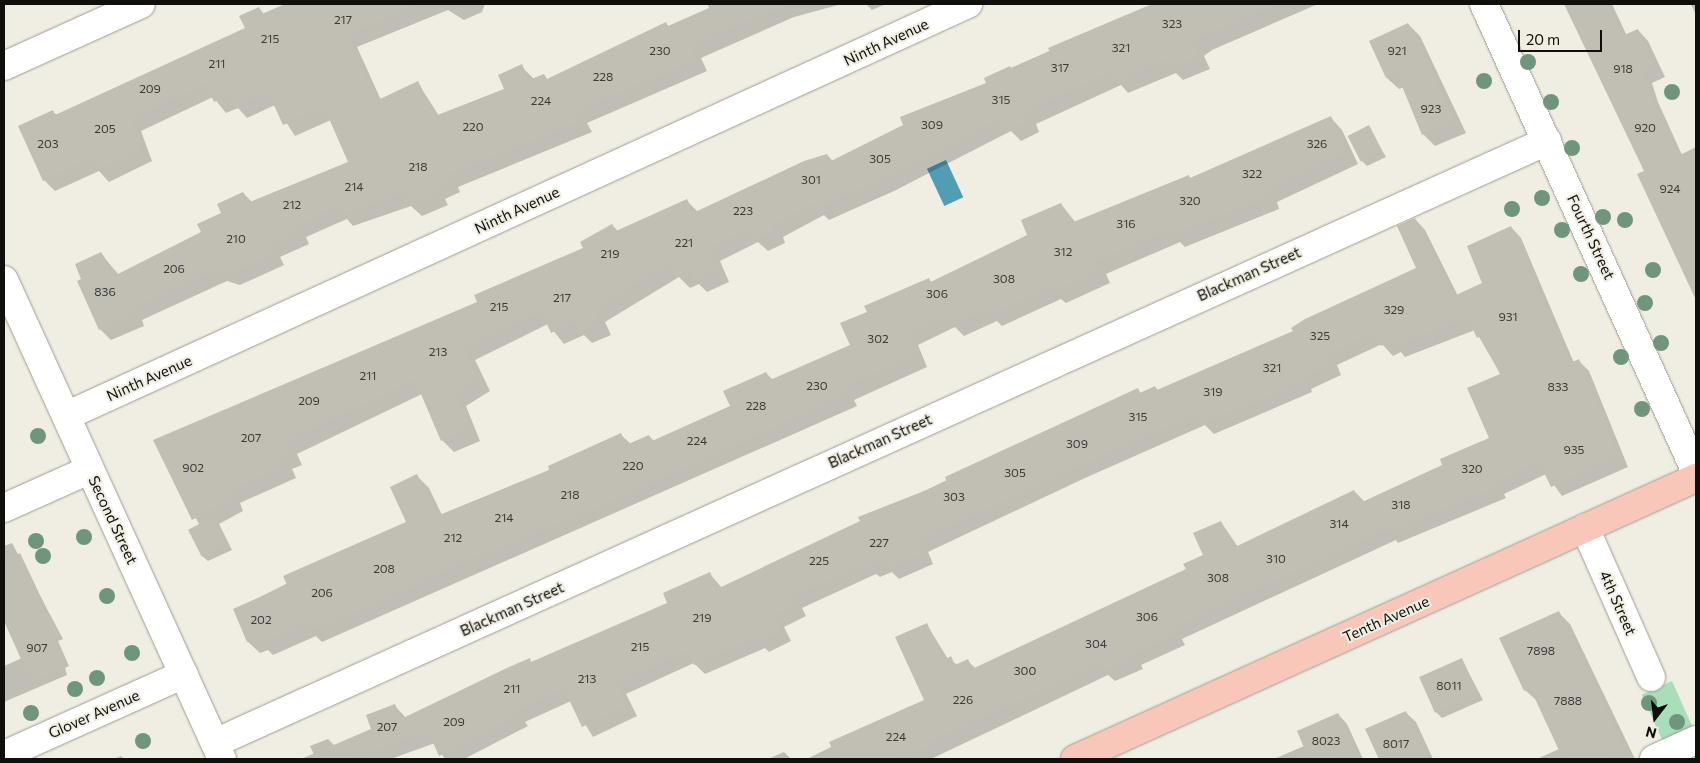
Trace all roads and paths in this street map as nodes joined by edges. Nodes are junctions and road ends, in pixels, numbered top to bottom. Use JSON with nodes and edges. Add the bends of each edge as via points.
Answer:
{"nodes":[{"id":1,"x":141,"y":4,"type":"edge"},
{"id":2,"x":968,"y":4,"type":"edge"},
{"id":3,"x":1484,"y":4,"type":"edge"},
{"id":4,"x":4,"y":66,"type":"edge"},
{"id":5,"x":1547,"y":141,"type":"junction"},
{"id":6,"x":4,"y":280,"type":"edge"},
{"id":7,"x":66,"y":416,"type":"junction"},
{"id":8,"x":90,"y":470,"type":"junction"},
{"id":9,"x":1696,"y":472,"type":"edge"},
{"id":10,"x":1696,"y":478,"type":"edge"},
{"id":11,"x":4,"y":508,"type":"edge"},
{"id":12,"x":1585,"y":528,"type":"junction"},
{"id":13,"x":184,"y":674,"type":"junction"},
{"id":14,"x":1651,"y":677,"type":"dead end"},
{"id":15,"x":1690,"y":749,"type":"edge"},
{"id":16,"x":219,"y":751,"type":"edge"},
{"id":17,"x":4,"y":755,"type":"edge"},
{"id":18,"x":1075,"y":759,"type":"edge"},
{"id":19,"x":1654,"y":759,"type":"edge"}],
"edges":[{"from":1,"to":4,"type":"street"},
{"from":2,"to":7,"type":"street","name":"Ninth Avenue"},
{"from":3,"to":5,"type":"street","name":"Fourth Street"},
{"from":5,"to":9,"type":"street","name":"Fourth Street"},
{"from":5,"to":16,"type":"street","name":"Blackman Street"},
{"from":6,"to":7,"type":"street","name":"Second Street"},
{"from":7,"to":8,"type":"street","name":"Second Street"},
{"from":8,"to":11,"type":"street"},
{"from":8,"to":13,"type":"street","name":"Second Street"},
{"from":10,"to":12,"type":"main road","name":"Tenth Avenue"},
{"from":12,"to":14,"type":"street","name":"4th Street"},
{"from":12,"to":18,"type":"main road","name":"Tenth Avenue"},
{"from":13,"to":16,"type":"street","name":"Second Street"},
{"from":13,"to":17,"type":"street","name":"Glover Avenue"},
{"from":15,"to":19,"type":"street"}]}
